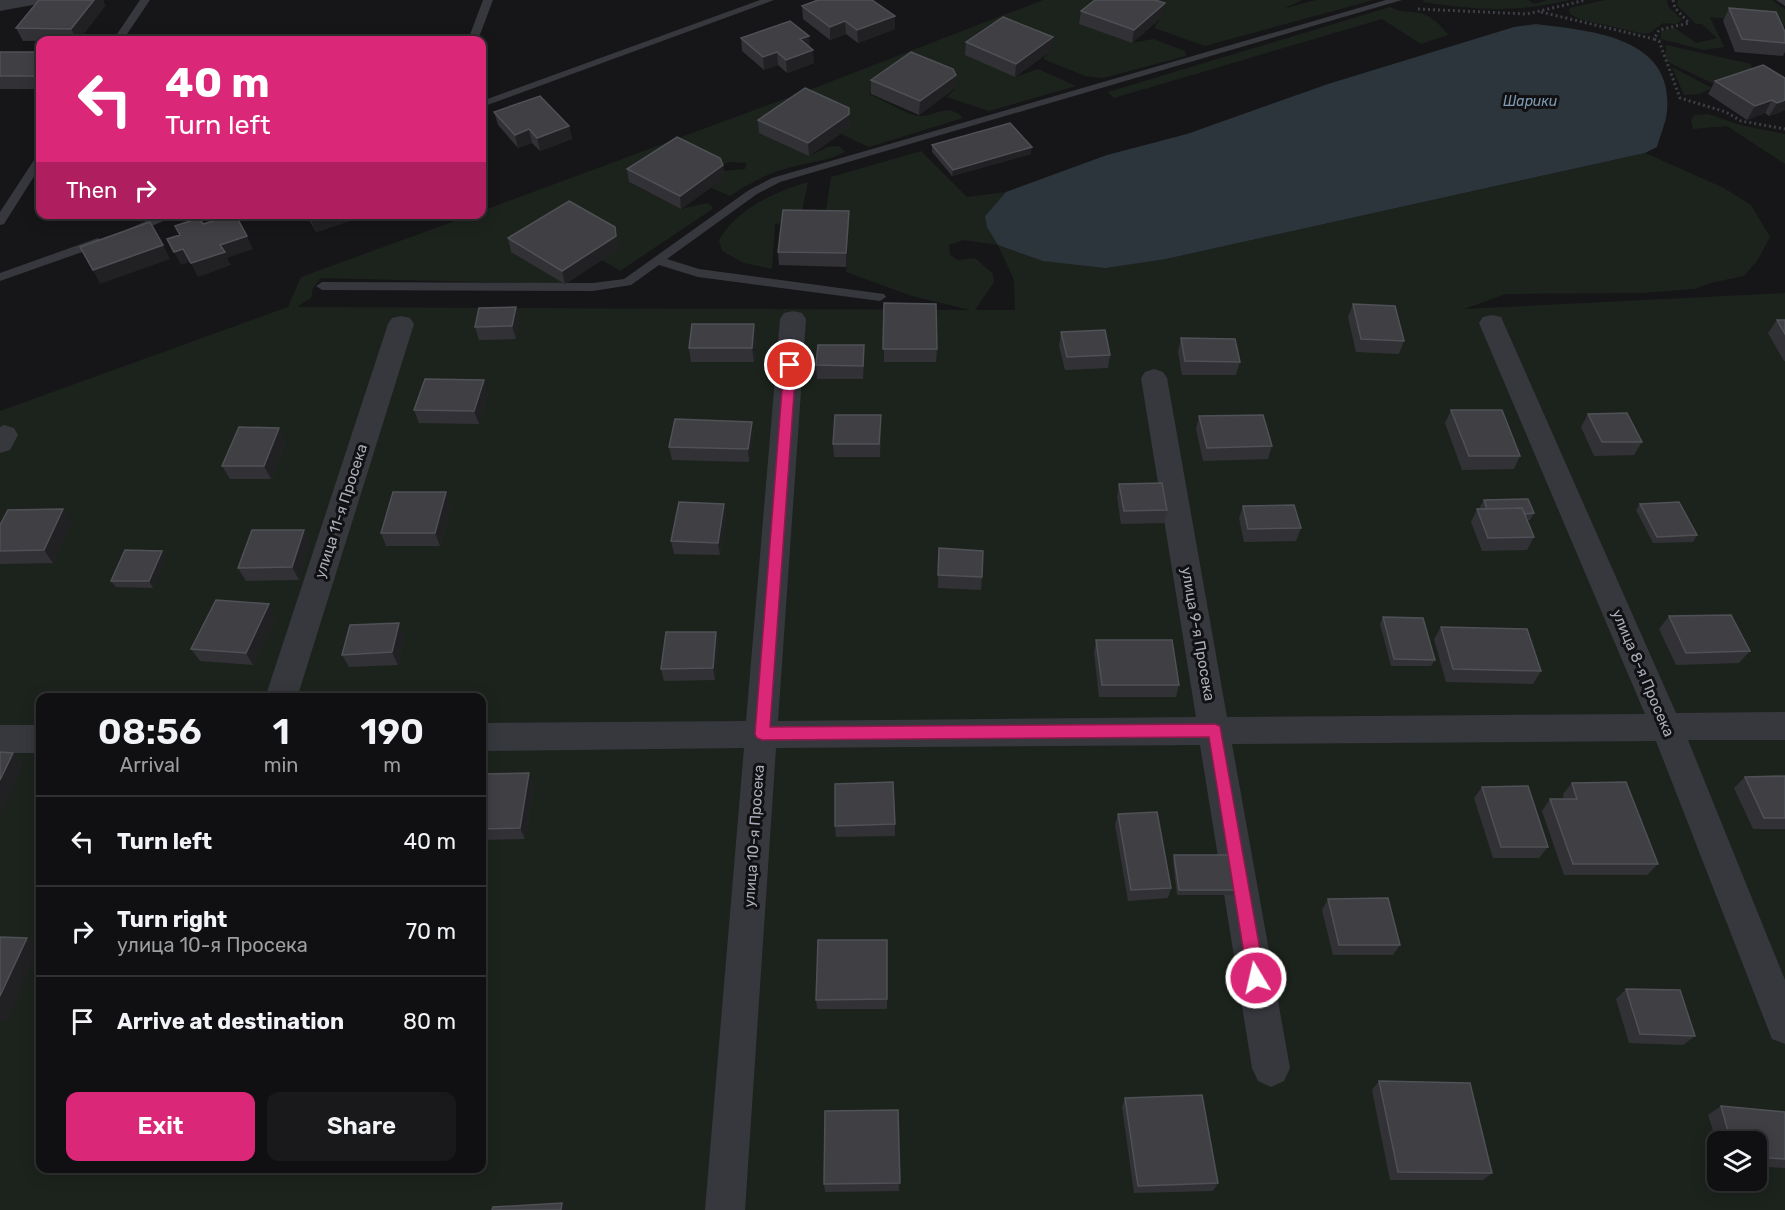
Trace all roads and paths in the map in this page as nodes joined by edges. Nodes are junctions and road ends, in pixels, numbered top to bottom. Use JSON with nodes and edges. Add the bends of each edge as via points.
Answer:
{"nodes":[{"id":1,"x":31,"y":0,"type":"edge"},
{"id":2,"x":145,"y":0,"type":"edge"},
{"id":3,"x":488,"y":0,"type":"edge"},
{"id":4,"x":769,"y":0,"type":"edge"},
{"id":5,"x":1586,"y":0,"type":"edge"},
{"id":6,"x":1673,"y":0,"type":"edge"},
{"id":7,"x":1395,"y":1,"type":"edge"},
{"id":8,"x":0,"y":5,"type":"edge"},
{"id":9,"x":1538,"y":11,"type":"junction"},
{"id":10,"x":121,"y":36,"type":"edge"},
{"id":11,"x":474,"y":36,"type":"edge"},
{"id":12,"x":1654,"y":39,"type":"junction"},
{"id":13,"x":486,"y":103,"type":"edge"},
{"id":14,"x":1785,"y":129,"type":"edge"},
{"id":15,"x":36,"y":165,"type":"edge"},
{"id":16,"x":160,"y":219,"type":"edge"},
{"id":17,"x":0,"y":221,"type":"edge"},
{"id":18,"x":658,"y":260,"type":"junction"},
{"id":19,"x":0,"y":277,"type":"edge"},
{"id":20,"x":322,"y":285,"type":"dead end"},
{"id":21,"x":880,"y":297,"type":"dead end"},
{"id":22,"x":793,"y":319,"type":"dead end"},
{"id":23,"x":1492,"y":323,"type":"dead end"},
{"id":24,"x":401,"y":324,"type":"dead end"},
{"id":25,"x":1154,"y":378,"type":"dead end"},
{"id":26,"x":283,"y":693,"type":"edge"},
{"id":27,"x":1666,"y":726,"type":"junction"},
{"id":28,"x":1785,"y":726,"type":"edge"},
{"id":29,"x":1215,"y":730,"type":"junction"},
{"id":30,"x":762,"y":734,"type":"junction"},
{"id":31,"x":486,"y":736,"type":"edge"},
{"id":32,"x":0,"y":739,"type":"edge"},
{"id":33,"x":36,"y":739,"type":"edge"},
{"id":34,"x":1785,"y":1026,"type":"edge"},
{"id":35,"x":1271,"y":1068,"type":"dead end"},
{"id":36,"x":725,"y":1210,"type":"edge"}],
"edges":[{"from":1,"to":8,"type":"street"},
{"from":2,"to":10,"type":"lane"},
{"from":3,"to":11,"type":"lane"},
{"from":4,"to":13,"type":"lane"},
{"from":5,"to":9,"type":"path"},
{"from":6,"to":12,"type":"path","via":[[1689,23],[1659,30]]},
{"from":7,"to":9,"type":"path","via":[[1413,9],[1438,11]]},
{"from":7,"to":18,"type":"lane","via":[[776,180]]},
{"from":9,"to":12,"type":"path"},
{"from":12,"to":14,"type":"path","via":[[1659,41],[1665,64],[1684,101],[1726,112],[1741,121]]},
{"from":15,"to":17,"type":"lane"},
{"from":16,"to":19,"type":"lane"},
{"from":18,"to":20,"type":"lane","via":[[627,282],[610,286]]},
{"from":18,"to":21,"type":"lane","via":[[698,273]]},
{"from":22,"to":30,"type":"street","name":"улица 10-я Просека"},
{"from":23,"to":27,"type":"street","name":"улица 8-я Просека"},
{"from":24,"to":26,"type":"street","name":"улица 11-я Просека"},
{"from":25,"to":29,"type":"street","name":"улица 9-я Просека"},
{"from":27,"to":28,"type":"street"},
{"from":27,"to":29,"type":"street"},
{"from":27,"to":34,"type":"street","name":"улица 8-я Просека"},
{"from":29,"to":30,"type":"street"},
{"from":29,"to":35,"type":"street","name":"улица 9-я Просека"},
{"from":30,"to":31,"type":"street"},
{"from":30,"to":36,"type":"street","name":"улица 10-я Просека"},
{"from":32,"to":33,"type":"street"}]}
